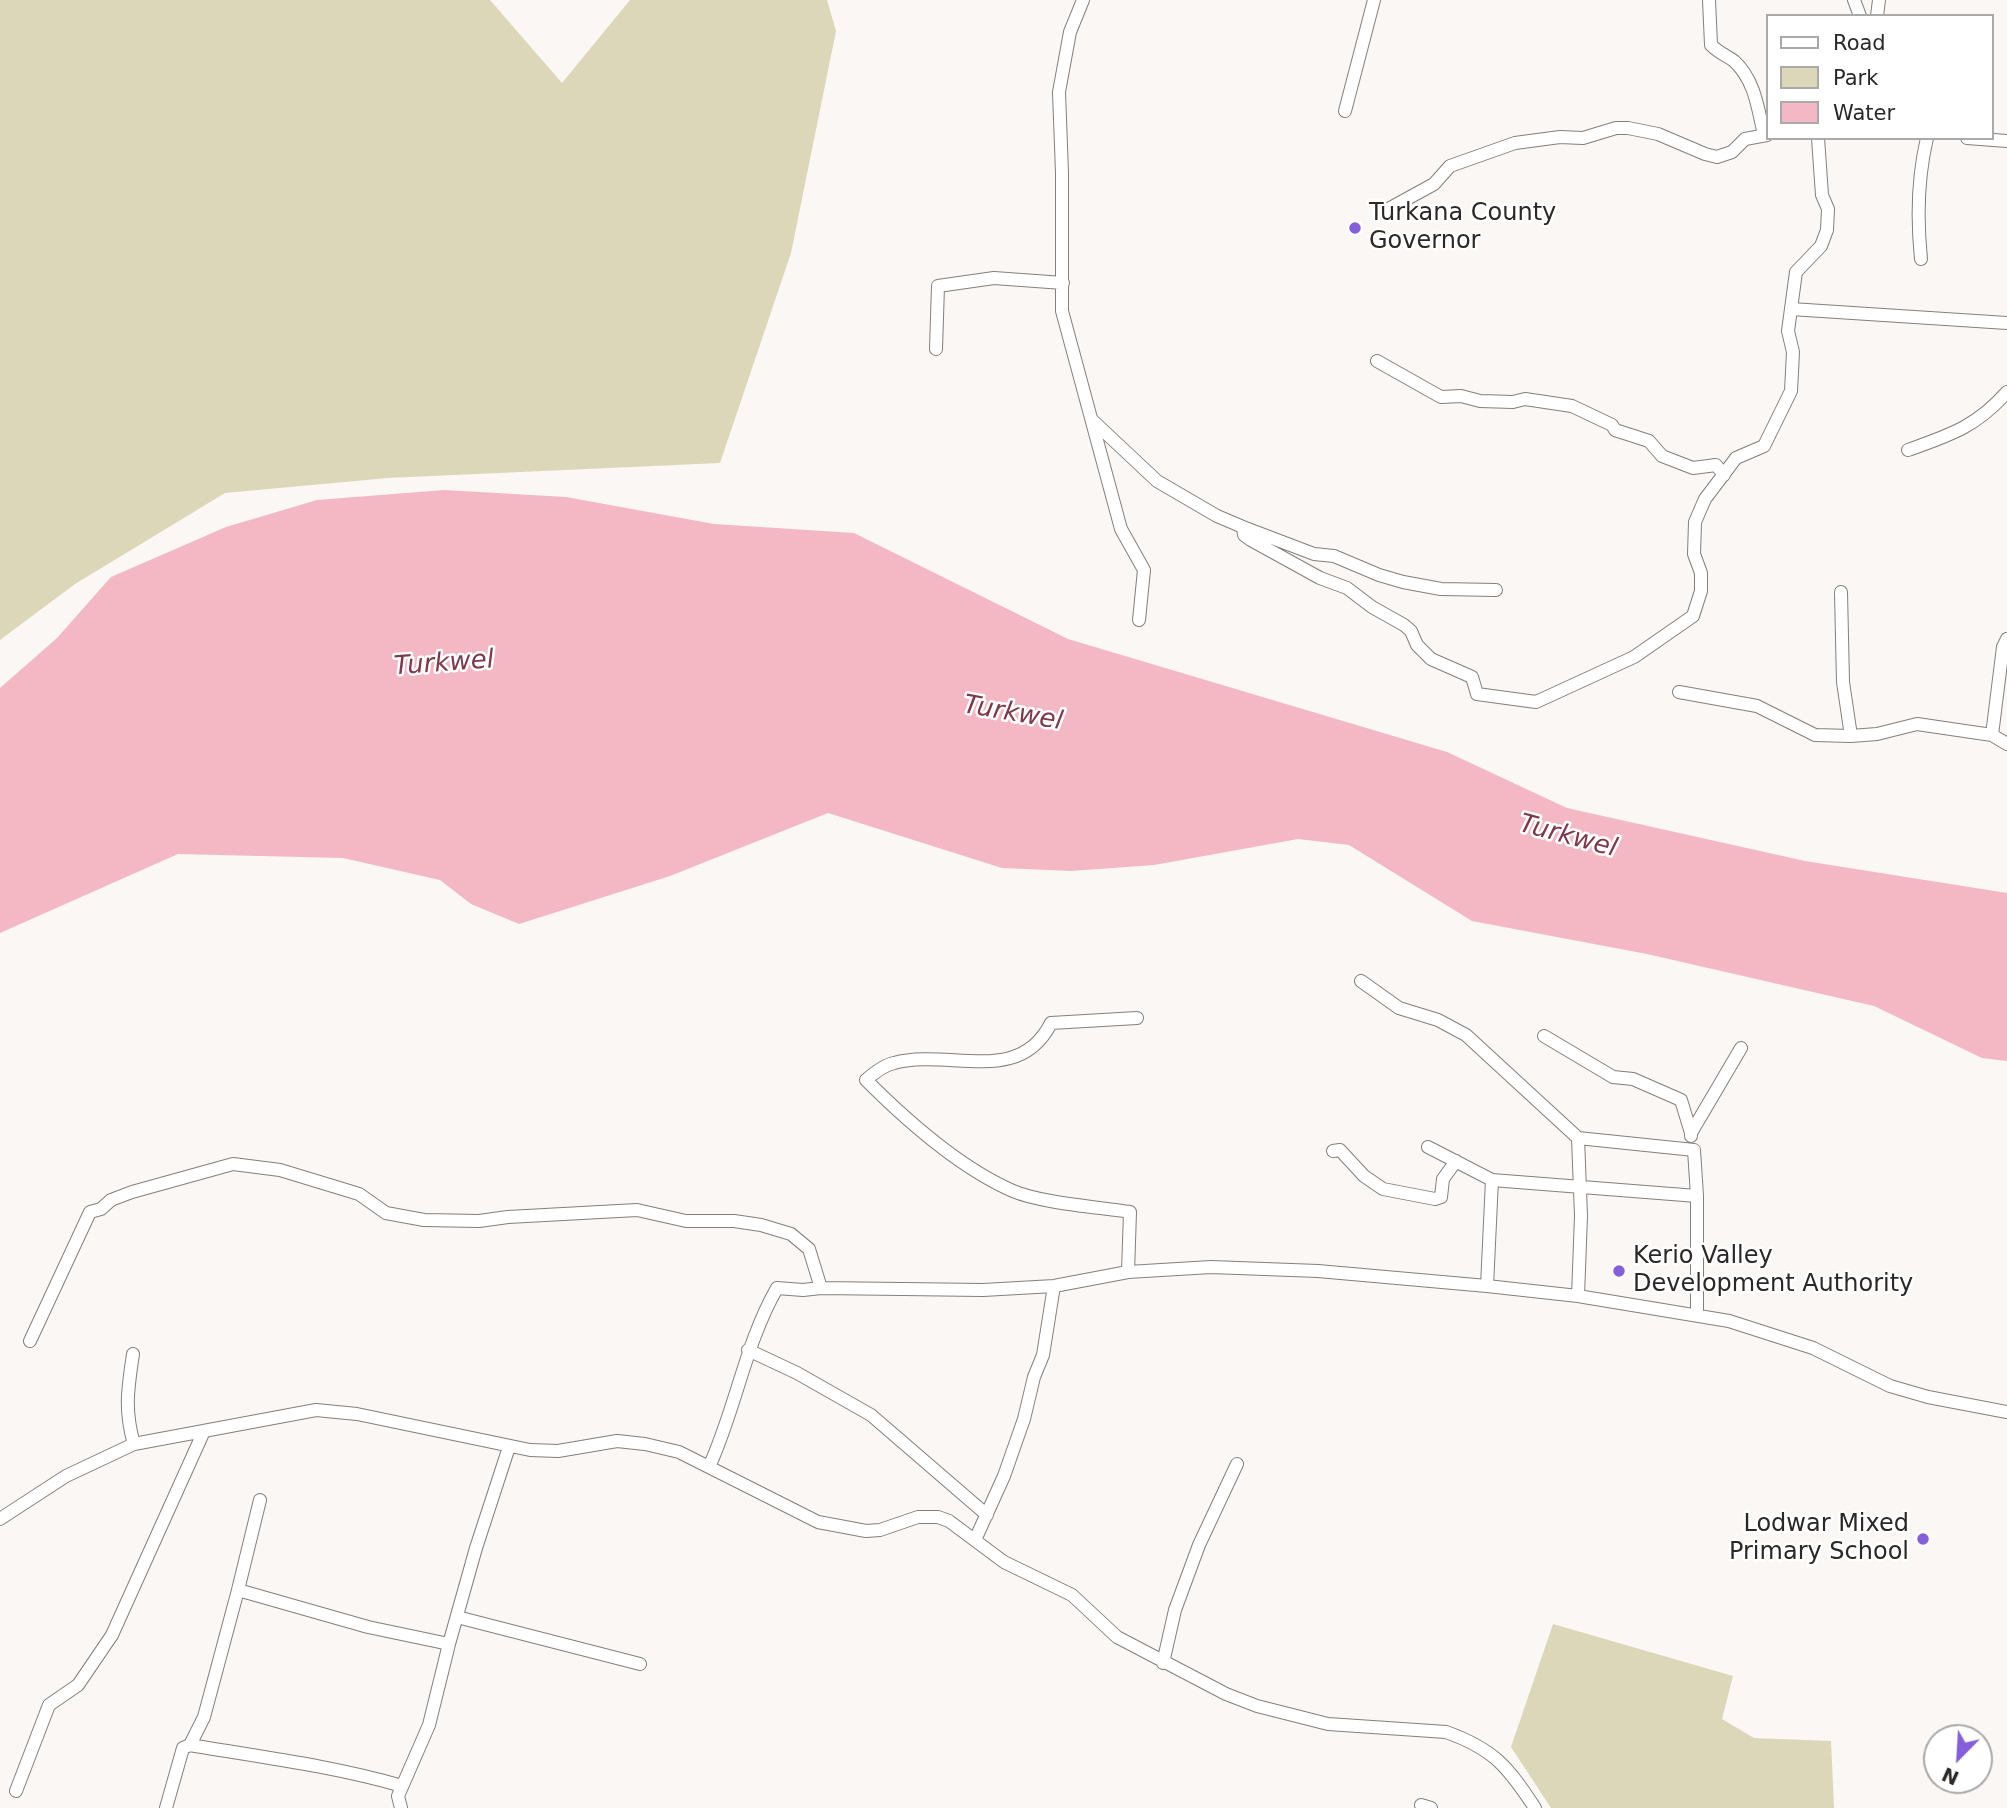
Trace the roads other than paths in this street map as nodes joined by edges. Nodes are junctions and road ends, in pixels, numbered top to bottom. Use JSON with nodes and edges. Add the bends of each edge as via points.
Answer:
{"nodes":[{"id":1,"x":1083,"y":0,"type":"edge"},
{"id":2,"x":1374,"y":0,"type":"edge"},
{"id":3,"x":1709,"y":0,"type":"edge"},
{"id":4,"x":1345,"y":111,"type":"dead end"},
{"id":5,"x":1765,"y":135,"type":"edge"},
{"id":6,"x":1818,"y":140,"type":"edge"},
{"id":7,"x":1927,"y":140,"type":"edge"},
{"id":8,"x":1383,"y":212,"type":"dead end"},
{"id":9,"x":1921,"y":259,"type":"dead end"},
{"id":10,"x":1063,"y":283,"type":"junction"},
{"id":11,"x":1791,"y":309,"type":"junction"},
{"id":12,"x":2007,"y":323,"type":"edge"},
{"id":13,"x":936,"y":349,"type":"dead end"},
{"id":14,"x":1377,"y":360,"type":"dead end"},
{"id":15,"x":2007,"y":392,"type":"edge"},
{"id":16,"x":1092,"y":419,"type":"junction"},
{"id":17,"x":1908,"y":450,"type":"dead end"},
{"id":18,"x":1724,"y":475,"type":"junction"},
{"id":19,"x":1242,"y":527,"type":"junction"},
{"id":20,"x":1496,"y":590,"type":"dead end"},
{"id":21,"x":1841,"y":593,"type":"dead end"},
{"id":22,"x":1139,"y":620,"type":"dead end"},
{"id":23,"x":2007,"y":639,"type":"edge"},
{"id":24,"x":1679,"y":692,"type":"dead end"},
{"id":25,"x":1992,"y":735,"type":"junction"},
{"id":26,"x":1851,"y":736,"type":"junction"},
{"id":27,"x":2007,"y":744,"type":"edge"},
{"id":28,"x":1361,"y":981,"type":"dead end"},
{"id":29,"x":1137,"y":1018,"type":"dead end"},
{"id":30,"x":1544,"y":1036,"type":"dead end"},
{"id":31,"x":1741,"y":1048,"type":"dead end"},
{"id":32,"x":1691,"y":1132,"type":"junction"},
{"id":33,"x":1578,"y":1138,"type":"junction"},
{"id":34,"x":1429,"y":1147,"type":"dead end"},
{"id":35,"x":1333,"y":1150,"type":"dead end"},
{"id":36,"x":1694,"y":1150,"type":"junction"},
{"id":37,"x":1457,"y":1161,"type":"junction"},
{"id":38,"x":1492,"y":1180,"type":"junction"},
{"id":39,"x":1580,"y":1185,"type":"junction"},
{"id":40,"x":1697,"y":1196,"type":"junction"},
{"id":41,"x":1128,"y":1272,"type":"junction"},
{"id":42,"x":1054,"y":1286,"type":"junction"},
{"id":43,"x":1487,"y":1286,"type":"junction"},
{"id":44,"x":821,"y":1288,"type":"junction"},
{"id":45,"x":1578,"y":1296,"type":"junction"},
{"id":46,"x":1698,"y":1314,"type":"junction"},
{"id":47,"x":30,"y":1342,"type":"dead end"},
{"id":48,"x":748,"y":1350,"type":"junction"},
{"id":49,"x":134,"y":1354,"type":"dead end"},
{"id":50,"x":2007,"y":1412,"type":"edge"},
{"id":51,"x":204,"y":1431,"type":"junction"},
{"id":52,"x":134,"y":1444,"type":"junction"},
{"id":53,"x":509,"y":1447,"type":"junction"},
{"id":54,"x":1237,"y":1464,"type":"dead end"},
{"id":55,"x":709,"y":1467,"type":"junction"},
{"id":56,"x":260,"y":1500,"type":"dead end"},
{"id":57,"x":987,"y":1515,"type":"junction"},
{"id":58,"x":0,"y":1519,"type":"edge"},
{"id":59,"x":975,"y":1540,"type":"junction"},
{"id":60,"x":238,"y":1590,"type":"junction"},
{"id":61,"x":457,"y":1617,"type":"junction"},
{"id":62,"x":449,"y":1644,"type":"junction"},
{"id":63,"x":1163,"y":1663,"type":"junction"},
{"id":64,"x":640,"y":1664,"type":"dead end"},
{"id":65,"x":190,"y":1745,"type":"junction"},
{"id":66,"x":402,"y":1786,"type":"junction"},
{"id":67,"x":16,"y":1791,"type":"dead end"},
{"id":68,"x":166,"y":1808,"type":"edge"},
{"id":69,"x":401,"y":1808,"type":"edge"},
{"id":70,"x":1535,"y":1808,"type":"edge"}],
"edges":[{"from":1,"to":10,"type":"street","via":[[1070,32],[1059,92]]},
{"from":2,"to":4,"type":"street"},
{"from":3,"to":5,"type":"street","via":[[1711,46],[1732,59],[1747,77]]},
{"from":5,"to":8,"type":"street","via":[[1745,139],[1717,157],[1658,134],[1628,128],[1583,138],[1515,143],[1450,166],[1434,184]]},
{"from":6,"to":11,"type":"street","via":[[1822,195],[1828,209],[1826,236],[1796,272]]},
{"from":7,"to":9,"type":"street"},
{"from":10,"to":13,"type":"street","via":[[994,278],[937,286]]},
{"from":10,"to":16,"type":"street","via":[[1062,311]]},
{"from":11,"to":12,"type":"street"},
{"from":11,"to":18,"type":"street","via":[[1791,391],[1764,446],[1736,458]]},
{"from":14,"to":18,"type":"street","via":[[1441,397],[1572,405],[1615,430],[1649,442],[1662,456],[1693,468],[1716,465]]},
{"from":15,"to":17,"type":"street","via":[[1976,422]]},
{"from":16,"to":19,"type":"street","via":[[1157,481]]},
{"from":16,"to":22,"type":"street","via":[[1121,530],[1144,570]]},
{"from":18,"to":19,"type":"street","via":[[1705,499],[1695,522],[1694,554],[1701,591],[1693,616],[1634,657],[1536,702],[1477,694],[1472,677],[1431,659],[1404,625],[1347,588],[1251,541]]},
{"from":19,"to":20,"type":"street","via":[[1403,582],[1441,589]]},
{"from":21,"to":26,"type":"street","via":[[1843,682]]},
{"from":23,"to":25,"type":"street"},
{"from":24,"to":26,"type":"street","via":[[1757,706],[1815,734]]},
{"from":25,"to":26,"type":"street","via":[[1917,724]]},
{"from":25,"to":27,"type":"street"},
{"from":28,"to":33,"type":"street","via":[[1399,1008],[1466,1035]]},
{"from":29,"to":41,"type":"street","via":[[1051,1023],[1038,1044],[1020,1056],[995,1061],[893,1063],[866,1080],[956,1156],[1014,1191],[1130,1212]]},
{"from":30,"to":32,"type":"street","via":[[1613,1077],[1633,1079],[1681,1100]]},
{"from":31,"to":32,"type":"street"},
{"from":32,"to":36,"type":"street"},
{"from":33,"to":36,"type":"street"},
{"from":33,"to":39,"type":"street"},
{"from":34,"to":37,"type":"street"},
{"from":35,"to":37,"type":"street","via":[[1340,1150],[1364,1176],[1383,1188],[1435,1199],[1441,1197],[1443,1179]]},
{"from":36,"to":40,"type":"street"},
{"from":37,"to":38,"type":"street"},
{"from":38,"to":39,"type":"street"},
{"from":38,"to":43,"type":"street"},
{"from":39,"to":40,"type":"street"},
{"from":39,"to":45,"type":"street"},
{"from":40,"to":46,"type":"street"},
{"from":41,"to":42,"type":"street"},
{"from":41,"to":43,"type":"street","via":[[1211,1267],[1318,1271]]},
{"from":42,"to":44,"type":"street"},
{"from":42,"to":57,"type":"street","via":[[1043,1355],[1016,1443]]},
{"from":43,"to":45,"type":"street"},
{"from":44,"to":47,"type":"street","via":[[809,1249],[791,1234],[761,1225],[686,1221],[637,1210],[479,1222],[424,1220],[386,1213],[359,1194],[280,1170],[233,1164],[132,1192],[90,1212]]},
{"from":44,"to":48,"type":"street","via":[[777,1288]]},
{"from":45,"to":46,"type":"street"},
{"from":46,"to":50,"type":"street","via":[[1813,1348],[1891,1386]]},
{"from":48,"to":55,"type":"street","via":[[732,1412]]},
{"from":48,"to":57,"type":"street","via":[[871,1415]]},
{"from":49,"to":52,"type":"street","via":[[126,1401]]},
{"from":51,"to":52,"type":"street"},
{"from":51,"to":53,"type":"street","via":[[316,1410],[382,1419]]},
{"from":51,"to":67,"type":"street","via":[[112,1635],[78,1685],[50,1705]]},
{"from":52,"to":58,"type":"street","via":[[66,1476]]},
{"from":53,"to":55,"type":"street","via":[[558,1451],[617,1441],[679,1452]]},
{"from":53,"to":61,"type":"street"},
{"from":54,"to":63,"type":"street","via":[[1175,1609]]},
{"from":55,"to":59,"type":"street","via":[[818,1522],[866,1531],[918,1517],[938,1517]]},
{"from":56,"to":60,"type":"street"},
{"from":57,"to":59,"type":"street"},
{"from":59,"to":63,"type":"street","via":[[1004,1562],[1072,1595],[1117,1637]]},
{"from":60,"to":62,"type":"street","via":[[368,1627]]},
{"from":60,"to":65,"type":"street","via":[[204,1717]]},
{"from":61,"to":62,"type":"street"},
{"from":61,"to":64,"type":"street"},
{"from":62,"to":66,"type":"street","via":[[429,1725]]},
{"from":63,"to":70,"type":"street","via":[[1245,1702],[1303,1719],[1456,1735],[1489,1751]]},
{"from":65,"to":66,"type":"street","via":[[325,1767]]},
{"from":65,"to":68,"type":"street","via":[[183,1748]]},
{"from":66,"to":69,"type":"street","via":[[398,1796]]}]}
